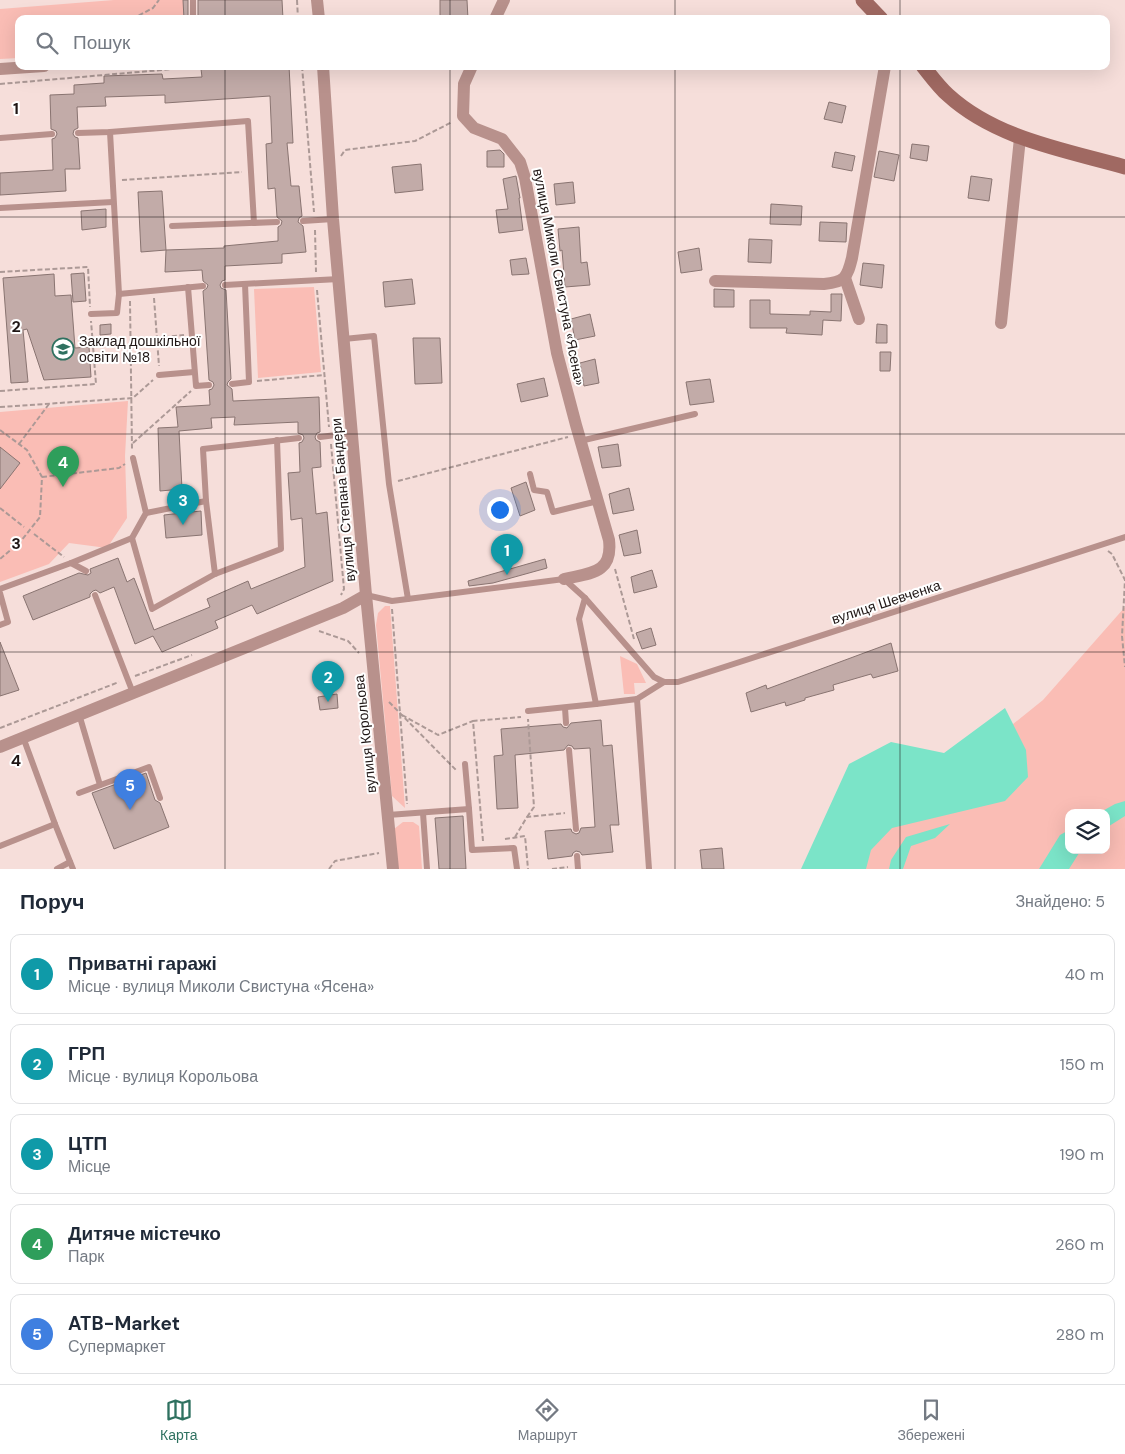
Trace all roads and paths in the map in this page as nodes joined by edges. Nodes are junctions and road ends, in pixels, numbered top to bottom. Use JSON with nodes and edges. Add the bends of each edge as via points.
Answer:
{"nodes":[{"id":1,"x":159,"y":0,"type":"edge"},
{"id":2,"x":192,"y":0,"type":"edge"},
{"id":3,"x":297,"y":0,"type":"edge"},
{"id":4,"x":317,"y":0,"type":"edge"},
{"id":5,"x":504,"y":0,"type":"edge"},
{"id":6,"x":863,"y":0,"type":"edge"},
{"id":7,"x":140,"y":15,"type":"edge"},
{"id":8,"x":194,"y":15,"type":"edge"},
{"id":9,"x":298,"y":15,"type":"edge"},
{"id":10,"x":319,"y":15,"type":"edge"},
{"id":11,"x":497,"y":15,"type":"edge"},
{"id":12,"x":877,"y":15,"type":"edge"},
{"id":13,"x":15,"y":68,"type":"edge"},
{"id":14,"x":0,"y":69,"type":"edge"},
{"id":15,"x":162,"y":70,"type":"edge"},
{"id":16,"x":302,"y":70,"type":"edge"},
{"id":17,"x":322,"y":70,"type":"edge"},
{"id":18,"x":470,"y":70,"type":"edge"},
{"id":19,"x":884,"y":70,"type":"edge"},
{"id":20,"x":926,"y":70,"type":"edge"},
{"id":21,"x":0,"y":84,"type":"edge"},
{"id":22,"x":463,"y":116,"type":"junction"},
{"id":23,"x":110,"y":132,"type":"junction"},
{"id":24,"x":78,"y":133,"type":"dead end"},
{"id":25,"x":52,"y":134,"type":"dead end"},
{"id":26,"x":0,"y":138,"type":"edge"},
{"id":27,"x":1020,"y":138,"type":"junction"},
{"id":28,"x":341,"y":157,"type":"dead end"},
{"id":29,"x":1125,"y":167,"type":"edge"},
{"id":30,"x":251,"y":172,"type":"junction"},
{"id":31,"x":112,"y":180,"type":"junction"},
{"id":32,"x":113,"y":202,"type":"junction"},
{"id":33,"x":0,"y":208,"type":"edge"},
{"id":34,"x":333,"y":219,"type":"junction"},
{"id":35,"x":303,"y":221,"type":"dead end"},
{"id":36,"x":315,"y":221,"type":"junction"},
{"id":37,"x":277,"y":222,"type":"dead end"},
{"id":38,"x":254,"y":223,"type":"junction"},
{"id":39,"x":172,"y":226,"type":"dead end"},
{"id":40,"x":0,"y":272,"type":"edge"},
{"id":41,"x":845,"y":278,"type":"junction"},
{"id":42,"x":338,"y":279,"type":"junction"},
{"id":43,"x":316,"y":281,"type":"junction"},
{"id":44,"x":715,"y":281,"type":"dead end"},
{"id":45,"x":245,"y":284,"type":"junction"},
{"id":46,"x":225,"y":285,"type":"dead end"},
{"id":47,"x":203,"y":286,"type":"dead end"},
{"id":48,"x":188,"y":288,"type":"junction"},
{"id":49,"x":153,"y":291,"type":"junction"},
{"id":50,"x":119,"y":294,"type":"junction"},
{"id":51,"x":130,"y":294,"type":"junction"},
{"id":52,"x":91,"y":314,"type":"junction"},
{"id":53,"x":859,"y":319,"type":"dead end"},
{"id":54,"x":1001,"y":323,"type":"dead end"},
{"id":55,"x":191,"y":334,"type":"junction"},
{"id":56,"x":157,"y":338,"type":"junction"},
{"id":57,"x":344,"y":339,"type":"junction"},
{"id":58,"x":194,"y":372,"type":"junction"},
{"id":59,"x":159,"y":375,"type":"junction"},
{"id":60,"x":324,"y":375,"type":"junction"},
{"id":61,"x":249,"y":382,"type":"junction"},
{"id":62,"x":232,"y":384,"type":"dead end"},
{"id":63,"x":209,"y":385,"type":"dead end"},
{"id":64,"x":196,"y":386,"type":"junction"},
{"id":65,"x":0,"y":391,"type":"edge"},
{"id":66,"x":132,"y":398,"type":"junction"},
{"id":67,"x":49,"y":404,"type":"junction"},
{"id":68,"x":0,"y":407,"type":"edge"},
{"id":69,"x":695,"y":414,"type":"dead end"},
{"id":70,"x":0,"y":430,"type":"edge"},
{"id":71,"x":353,"y":433,"type":"junction"},
{"id":72,"x":330,"y":436,"type":"junction"},
{"id":73,"x":320,"y":437,"type":"dead end"},
{"id":74,"x":299,"y":438,"type":"dead end"},
{"id":75,"x":579,"y":438,"type":"junction"},
{"id":76,"x":277,"y":440,"type":"junction"},
{"id":77,"x":19,"y":444,"type":"junction"},
{"id":78,"x":132,"y":444,"type":"junction"},
{"id":79,"x":134,"y":458,"type":"junction"},
{"id":80,"x":530,"y":474,"type":"dead end"},
{"id":81,"x":42,"y":477,"type":"junction"},
{"id":82,"x":389,"y":484,"type":"junction"},
{"id":83,"x":206,"y":501,"type":"junction"},
{"id":84,"x":598,"y":501,"type":"junction"},
{"id":85,"x":0,"y":508,"type":"edge"},
{"id":86,"x":146,"y":513,"type":"junction"},
{"id":87,"x":24,"y":527,"type":"dead end"},
{"id":88,"x":34,"y":534,"type":"dead end"},
{"id":89,"x":1125,"y":536,"type":"edge"},
{"id":90,"x":132,"y":538,"type":"junction"},
{"id":91,"x":1100,"y":546,"type":"junction"},
{"id":92,"x":611,"y":552,"type":"junction"},
{"id":93,"x":0,"y":559,"type":"edge"},
{"id":94,"x":71,"y":563,"type":"junction"},
{"id":95,"x":86,"y":571,"type":"dead end"},
{"id":96,"x":215,"y":574,"type":"junction"},
{"id":97,"x":564,"y":579,"type":"junction"},
{"id":98,"x":0,"y":589,"type":"edge"},
{"id":99,"x":0,"y":593,"type":"edge"},
{"id":100,"x":95,"y":595,"type":"dead end"},
{"id":101,"x":366,"y":596,"type":"junction"},
{"id":102,"x":585,"y":598,"type":"junction"},
{"id":103,"x":408,"y":599,"type":"junction"},
{"id":104,"x":338,"y":601,"type":"dead end"},
{"id":105,"x":392,"y":601,"type":"junction"},
{"id":106,"x":0,"y":625,"type":"edge"},
{"id":107,"x":326,"y":627,"type":"dead end"},
{"id":108,"x":635,"y":642,"type":"dead end"},
{"id":109,"x":192,"y":655,"type":"dead end"},
{"id":110,"x":364,"y":659,"type":"dead end"},
{"id":111,"x":1125,"y":667,"type":"edge"},
{"id":112,"x":128,"y":679,"type":"junction"},
{"id":113,"x":664,"y":682,"type":"junction"},
{"id":114,"x":133,"y":693,"type":"junction"},
{"id":115,"x":637,"y":700,"type":"junction"},
{"id":116,"x":596,"y":704,"type":"junction"},
{"id":117,"x":565,"y":708,"type":"junction"},
{"id":118,"x":528,"y":710,"type":"dead end"},
{"id":119,"x":79,"y":714,"type":"junction"},
{"id":120,"x":400,"y":714,"type":"junction"},
{"id":121,"x":473,"y":721,"type":"junction"},
{"id":122,"x":566,"y":723,"type":"dead end"},
{"id":123,"x":0,"y":728,"type":"edge"},
{"id":124,"x":23,"y":737,"type":"junction"},
{"id":125,"x":0,"y":747,"type":"edge"},
{"id":126,"x":569,"y":750,"type":"dead end"},
{"id":127,"x":465,"y":764,"type":"dead end"},
{"id":128,"x":466,"y":781,"type":"junction"},
{"id":129,"x":100,"y":785,"type":"junction"},
{"id":130,"x":79,"y":793,"type":"dead end"},
{"id":131,"x":160,"y":798,"type":"dead end"},
{"id":132,"x":469,"y":809,"type":"junction"},
{"id":133,"x":574,"y":812,"type":"junction"},
{"id":134,"x":423,"y":813,"type":"junction"},
{"id":135,"x":408,"y":814,"type":"junction"},
{"id":136,"x":388,"y":815,"type":"junction"},
{"id":137,"x":527,"y":817,"type":"junction"},
{"id":138,"x":55,"y":824,"type":"junction"},
{"id":139,"x":576,"y":829,"type":"dead end"},
{"id":140,"x":515,"y":838,"type":"junction"},
{"id":141,"x":499,"y":839,"type":"dead end"},
{"id":142,"x":490,"y":840,"type":"dead end"},
{"id":143,"x":0,"y":846,"type":"edge"},
{"id":144,"x":391,"y":851,"type":"junction"},
{"id":145,"x":578,"y":856,"type":"dead end"},
{"id":146,"x":70,"y":862,"type":"junction"},
{"id":147,"x":578,"y":868,"type":"edge"},
{"id":148,"x":58,"y":869,"type":"edge"},
{"id":149,"x":73,"y":869,"type":"edge"},
{"id":150,"x":329,"y":869,"type":"edge"},
{"id":151,"x":393,"y":869,"type":"edge"},
{"id":152,"x":427,"y":869,"type":"edge"},
{"id":153,"x":517,"y":869,"type":"edge"},
{"id":154,"x":528,"y":869,"type":"edge"},
{"id":155,"x":552,"y":869,"type":"edge"},
{"id":156,"x":649,"y":869,"type":"edge"}],
"edges":[{"from":1,"to":7,"type":"path","via":[[153,8]]},
{"from":2,"to":8,"type":"lane"},
{"from":3,"to":9,"type":"path"},
{"from":4,"to":10,"type":"street"},
{"from":5,"to":11,"type":"street"},
{"from":6,"to":12,"type":"street"},
{"from":13,"to":14,"type":"street"},
{"from":15,"to":21,"type":"path"},
{"from":16,"to":36,"type":"path"},
{"from":17,"to":34,"type":"street","name":"вулиця Степана Бандери"},
{"from":18,"to":22,"type":"street","via":[[464,84]]},
{"from":19,"to":41,"type":"street","via":[[852,258]]},
{"from":20,"to":27,"type":"street","via":[[948,96],[977,116]]},
{"from":22,"to":28,"type":"path","via":[[415,141],[345,150]]},
{"from":22,"to":75,"type":"street","name":"вулиця Миколи Свистуна «Ясена»","via":[[474,128],[502,139],[520,162],[557,353]]},
{"from":23,"to":24,"type":"lane"},
{"from":23,"to":30,"type":"lane","via":[[248,121]]},
{"from":23,"to":31,"type":"lane"},
{"from":25,"to":26,"type":"lane"},
{"from":27,"to":29,"type":"street"},
{"from":27,"to":54,"type":"street"},
{"from":30,"to":31,"type":"path"},
{"from":30,"to":38,"type":"lane"},
{"from":31,"to":32,"type":"lane"},
{"from":32,"to":33,"type":"lane"},
{"from":32,"to":50,"type":"lane"},
{"from":34,"to":36,"type":"lane"},
{"from":34,"to":42,"type":"street","name":"вулиця Степана Бандери"},
{"from":35,"to":36,"type":"lane"},
{"from":36,"to":43,"type":"path"},
{"from":37,"to":38,"type":"lane"},
{"from":38,"to":39,"type":"lane"},
{"from":40,"to":52,"type":"path","via":[[88,268]]},
{"from":41,"to":44,"type":"street","via":[[838,283],[824,284]]},
{"from":41,"to":53,"type":"street"},
{"from":42,"to":43,"type":"lane"},
{"from":42,"to":57,"type":"street","name":"вулиця Степана Бандери"},
{"from":43,"to":45,"type":"lane"},
{"from":43,"to":60,"type":"path"},
{"from":45,"to":46,"type":"lane"},
{"from":45,"to":61,"type":"lane"},
{"from":47,"to":48,"type":"lane"},
{"from":48,"to":49,"type":"lane"},
{"from":48,"to":55,"type":"lane"},
{"from":49,"to":51,"type":"lane"},
{"from":49,"to":56,"type":"path"},
{"from":50,"to":51,"type":"lane"},
{"from":50,"to":52,"type":"lane","via":[[117,313]]},
{"from":51,"to":66,"type":"path"},
{"from":52,"to":65,"type":"path","via":[[96,384]]},
{"from":55,"to":56,"type":"path"},
{"from":55,"to":58,"type":"lane"},
{"from":56,"to":59,"type":"path"},
{"from":57,"to":71,"type":"street","name":"вулиця Степана Бандери"},
{"from":57,"to":82,"type":"lane","via":[[374,336]]},
{"from":58,"to":59,"type":"lane"},
{"from":58,"to":64,"type":"lane"},
{"from":59,"to":66,"type":"path"},
{"from":60,"to":61,"type":"path"},
{"from":60,"to":72,"type":"path"},
{"from":61,"to":62,"type":"lane"},
{"from":63,"to":64,"type":"lane"},
{"from":64,"to":78,"type":"path"},
{"from":66,"to":67,"type":"path"},
{"from":66,"to":78,"type":"path"},
{"from":67,"to":68,"type":"path"},
{"from":67,"to":77,"type":"path"},
{"from":69,"to":75,"type":"lane"},
{"from":70,"to":77,"type":"path"},
{"from":71,"to":72,"type":"lane"},
{"from":71,"to":101,"type":"street","name":"вулиця Степана Бандери"},
{"from":72,"to":73,"type":"lane"},
{"from":72,"to":104,"type":"path","via":[[344,589]]},
{"from":74,"to":76,"type":"lane"},
{"from":75,"to":82,"type":"path"},
{"from":75,"to":84,"type":"street","name":"вулиця Миколи Свистуна «Ясена»"},
{"from":76,"to":83,"type":"lane","via":[[202,449]]},
{"from":76,"to":96,"type":"lane","via":[[282,549]]},
{"from":77,"to":81,"type":"path","via":[[28,450]]},
{"from":78,"to":79,"type":"path"},
{"from":79,"to":81,"type":"path","via":[[120,468]]},
{"from":79,"to":86,"type":"lane"},
{"from":80,"to":84,"type":"lane","via":[[534,490],[547,492],[553,512]]},
{"from":81,"to":93,"type":"path","via":[[40,517]]},
{"from":82,"to":103,"type":"lane"},
{"from":83,"to":86,"type":"lane"},
{"from":83,"to":96,"type":"lane"},
{"from":84,"to":92,"type":"street","name":"вулиця Миколи Свистуна «Ясена»"},
{"from":85,"to":87,"type":"path"},
{"from":86,"to":90,"type":"lane"},
{"from":88,"to":94,"type":"path"},
{"from":89,"to":91,"type":"lane","name":"вулиця Шевченка"},
{"from":90,"to":94,"type":"lane"},
{"from":90,"to":96,"type":"lane","via":[[152,609]]},
{"from":91,"to":111,"type":"path","via":[[1112,554],[1125,580],[1122,636]]},
{"from":91,"to":113,"type":"lane","name":"вулиця Шевченка","via":[[678,682]]},
{"from":92,"to":97,"type":"street","via":[[599,570]]},
{"from":92,"to":108,"type":"path"},
{"from":94,"to":95,"type":"lane"},
{"from":94,"to":98,"type":"lane"},
{"from":97,"to":102,"type":"lane"},
{"from":97,"to":103,"type":"lane"},
{"from":99,"to":106,"type":"lane","via":[[8,622]]},
{"from":100,"to":112,"type":"lane"},
{"from":101,"to":105,"type":"lane"},
{"from":101,"to":114,"type":"street","name":"вулиця Степана Бандери"},
{"from":101,"to":136,"type":"street","name":"вулиця Корольова"},
{"from":102,"to":113,"type":"lane","via":[[654,677]]},
{"from":102,"to":116,"type":"lane","via":[[579,619]]},
{"from":103,"to":105,"type":"lane"},
{"from":105,"to":120,"type":"path"},
{"from":107,"to":110,"type":"path","via":[[319,631],[348,641]]},
{"from":109,"to":112,"type":"path"},
{"from":112,"to":114,"type":"lane"},
{"from":112,"to":123,"type":"path"},
{"from":113,"to":115,"type":"lane"},
{"from":114,"to":119,"type":"street","name":"вулиця Степана Бандери"},
{"from":115,"to":116,"type":"lane"},
{"from":115,"to":156,"type":"lane"},
{"from":116,"to":117,"type":"lane"},
{"from":117,"to":118,"type":"lane"},
{"from":117,"to":122,"type":"lane"},
{"from":119,"to":124,"type":"street","name":"вулиця Степана Бандери"},
{"from":119,"to":129,"type":"lane"},
{"from":120,"to":121,"type":"path","via":[[438,735]]},
{"from":120,"to":128,"type":"path"},
{"from":120,"to":135,"type":"path"},
{"from":121,"to":137,"type":"path","via":[[527,717],[534,807]]},
{"from":121,"to":142,"type":"path","via":[[482,841]]},
{"from":124,"to":125,"type":"street","name":"вулиця Степана Бандери"},
{"from":124,"to":138,"type":"lane"},
{"from":126,"to":133,"type":"lane"},
{"from":127,"to":128,"type":"lane"},
{"from":128,"to":132,"type":"lane"},
{"from":129,"to":130,"type":"lane"},
{"from":129,"to":131,"type":"lane","via":[[149,767]]},
{"from":132,"to":134,"type":"lane"},
{"from":132,"to":153,"type":"lane","via":[[472,850],[514,848]]},
{"from":133,"to":137,"type":"path"},
{"from":133,"to":139,"type":"lane"},
{"from":134,"to":135,"type":"lane"},
{"from":134,"to":152,"type":"lane"},
{"from":135,"to":136,"type":"lane"},
{"from":136,"to":144,"type":"street","name":"вулиця Корольова"},
{"from":137,"to":140,"type":"path"},
{"from":138,"to":143,"type":"lane"},
{"from":138,"to":146,"type":"lane"},
{"from":140,"to":141,"type":"path"},
{"from":140,"to":154,"type":"path","via":[[525,836]]},
{"from":144,"to":150,"type":"path","via":[[335,861]]},
{"from":144,"to":151,"type":"street","name":"вулиця Корольова"},
{"from":145,"to":147,"type":"lane"},
{"from":146,"to":148,"type":"lane"},
{"from":146,"to":149,"type":"lane"},
{"from":147,"to":155,"type":"path"}]}
